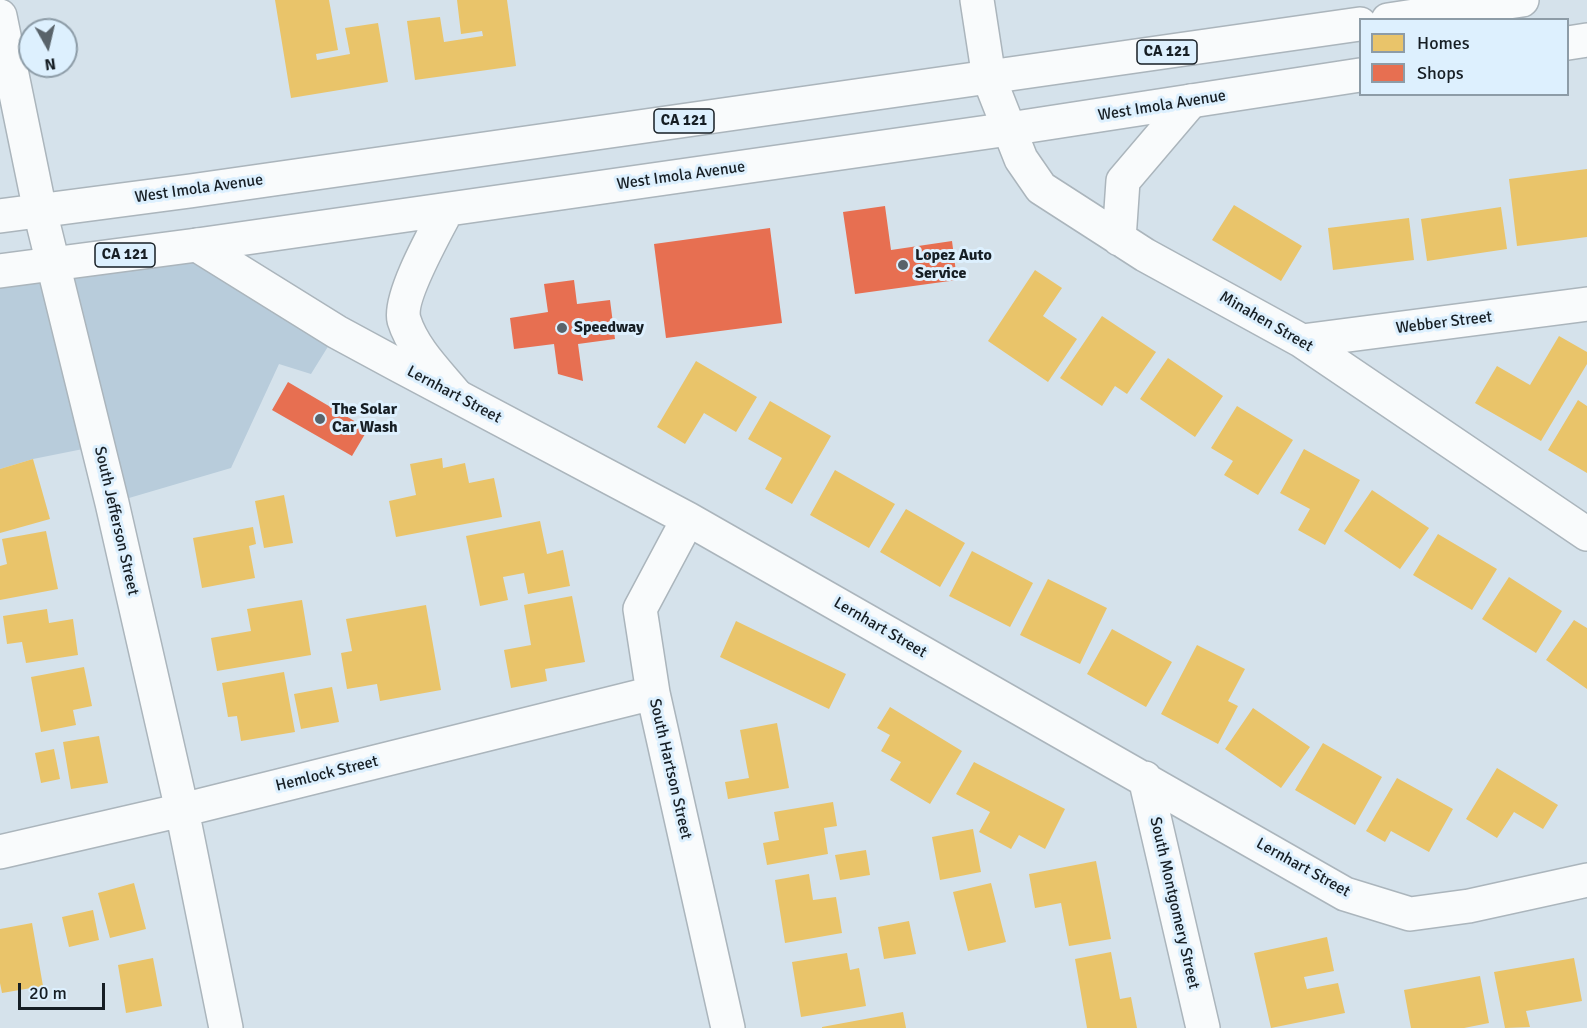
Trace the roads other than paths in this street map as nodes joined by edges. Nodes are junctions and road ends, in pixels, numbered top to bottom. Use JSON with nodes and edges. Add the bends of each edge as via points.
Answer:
{"nodes":[{"id":1,"x":977,"y":0,"type":"edge"},
{"id":2,"x":1522,"y":0,"type":"edge"},
{"id":3,"x":0,"y":16,"type":"edge"},
{"id":4,"x":1401,"y":18,"type":"edge"},
{"id":5,"x":1359,"y":24,"type":"edge"},
{"id":6,"x":1587,"y":40,"type":"edge"},
{"id":7,"x":1569,"y":43,"type":"edge"},
{"id":8,"x":1359,"y":75,"type":"edge"},
{"id":9,"x":989,"y":78,"type":"junction"},
{"id":10,"x":1191,"y":101,"type":"junction"},
{"id":11,"x":1009,"y":129,"type":"junction"},
{"id":12,"x":447,"y":210,"type":"junction"},
{"id":13,"x":40,"y":211,"type":"junction"},
{"id":14,"x":0,"y":216,"type":"edge"},
{"id":15,"x":1119,"y":239,"type":"junction"},
{"id":16,"x":197,"y":245,"type":"junction"},
{"id":17,"x":54,"y":264,"type":"junction"},
{"id":18,"x":0,"y":272,"type":"edge"},
{"id":19,"x":1587,"y":304,"type":"edge"},
{"id":20,"x":1302,"y":341,"type":"junction"},
{"id":21,"x":456,"y":395,"type":"junction"},
{"id":22,"x":688,"y":519,"type":"junction"},
{"id":23,"x":1587,"y":534,"type":"edge"},
{"id":24,"x":653,"y":693,"type":"junction"},
{"id":25,"x":1145,"y":778,"type":"junction"},
{"id":26,"x":182,"y":810,"type":"junction"},
{"id":27,"x":0,"y":852,"type":"edge"},
{"id":28,"x":1587,"y":880,"type":"edge"},
{"id":29,"x":226,"y":1028,"type":"edge"},
{"id":30,"x":728,"y":1028,"type":"edge"},
{"id":31,"x":1203,"y":1028,"type":"edge"}],
"edges":[{"from":1,"to":9,"type":"street","name":"Minahen Street"},
{"from":2,"to":4,"type":"street"},
{"from":3,"to":13,"type":"street","name":"South Jefferson Street"},
{"from":5,"to":9,"type":"street","name":"West Imola Avenue","number":"CA 121"},
{"from":6,"to":7,"type":"street"},
{"from":8,"to":10,"type":"street","name":"West Imola Avenue","number":"CA 121"},
{"from":9,"to":11,"type":"street","name":"Minahen Street"},
{"from":9,"to":13,"type":"street","name":"West Imola Avenue","number":"CA 121"},
{"from":10,"to":11,"type":"street","name":"West Imola Avenue","number":"CA 121"},
{"from":10,"to":15,"type":"street","via":[[1123,181]]},
{"from":11,"to":12,"type":"street","name":"West Imola Avenue","number":"CA 121"},
{"from":11,"to":15,"type":"street","name":"Minahen Street","via":[[1021,159],[1041,188]]},
{"from":12,"to":16,"type":"street","name":"West Imola Avenue","number":"CA 121"},
{"from":12,"to":21,"type":"street","via":[[409,286],[403,317],[414,343]]},
{"from":13,"to":14,"type":"street","name":"West Imola Avenue","number":"CA 121"},
{"from":13,"to":17,"type":"street","name":"South Jefferson Street"},
{"from":15,"to":20,"type":"street","name":"Minahen Street"},
{"from":16,"to":17,"type":"street","name":"West Imola Avenue","number":"CA 121"},
{"from":16,"to":21,"type":"street","name":"Lernhart Street","via":[[338,332]]},
{"from":17,"to":18,"type":"street","name":"West Imola Avenue","number":"CA 121"},
{"from":17,"to":26,"type":"street","name":"South Jefferson Street"},
{"from":19,"to":20,"type":"street","name":"Webber Street"},
{"from":20,"to":23,"type":"street","name":"Minahen Street"},
{"from":21,"to":22,"type":"street","name":"Lernhart Street"},
{"from":22,"to":24,"type":"street","name":"South Hartson Street","via":[[640,609]]},
{"from":22,"to":25,"type":"street","name":"Lernhart Street"},
{"from":24,"to":26,"type":"street","name":"Hemlock Street"},
{"from":24,"to":30,"type":"street","name":"South Hartson Street"},
{"from":25,"to":28,"type":"street","name":"Lernhart Street","via":[[1346,894],[1410,914],[1469,906]]},
{"from":25,"to":31,"type":"street","name":"South Montgomery Street"},
{"from":26,"to":27,"type":"street","name":"Hemlock Street"},
{"from":26,"to":29,"type":"street","name":"South Jefferson Street"}]}
